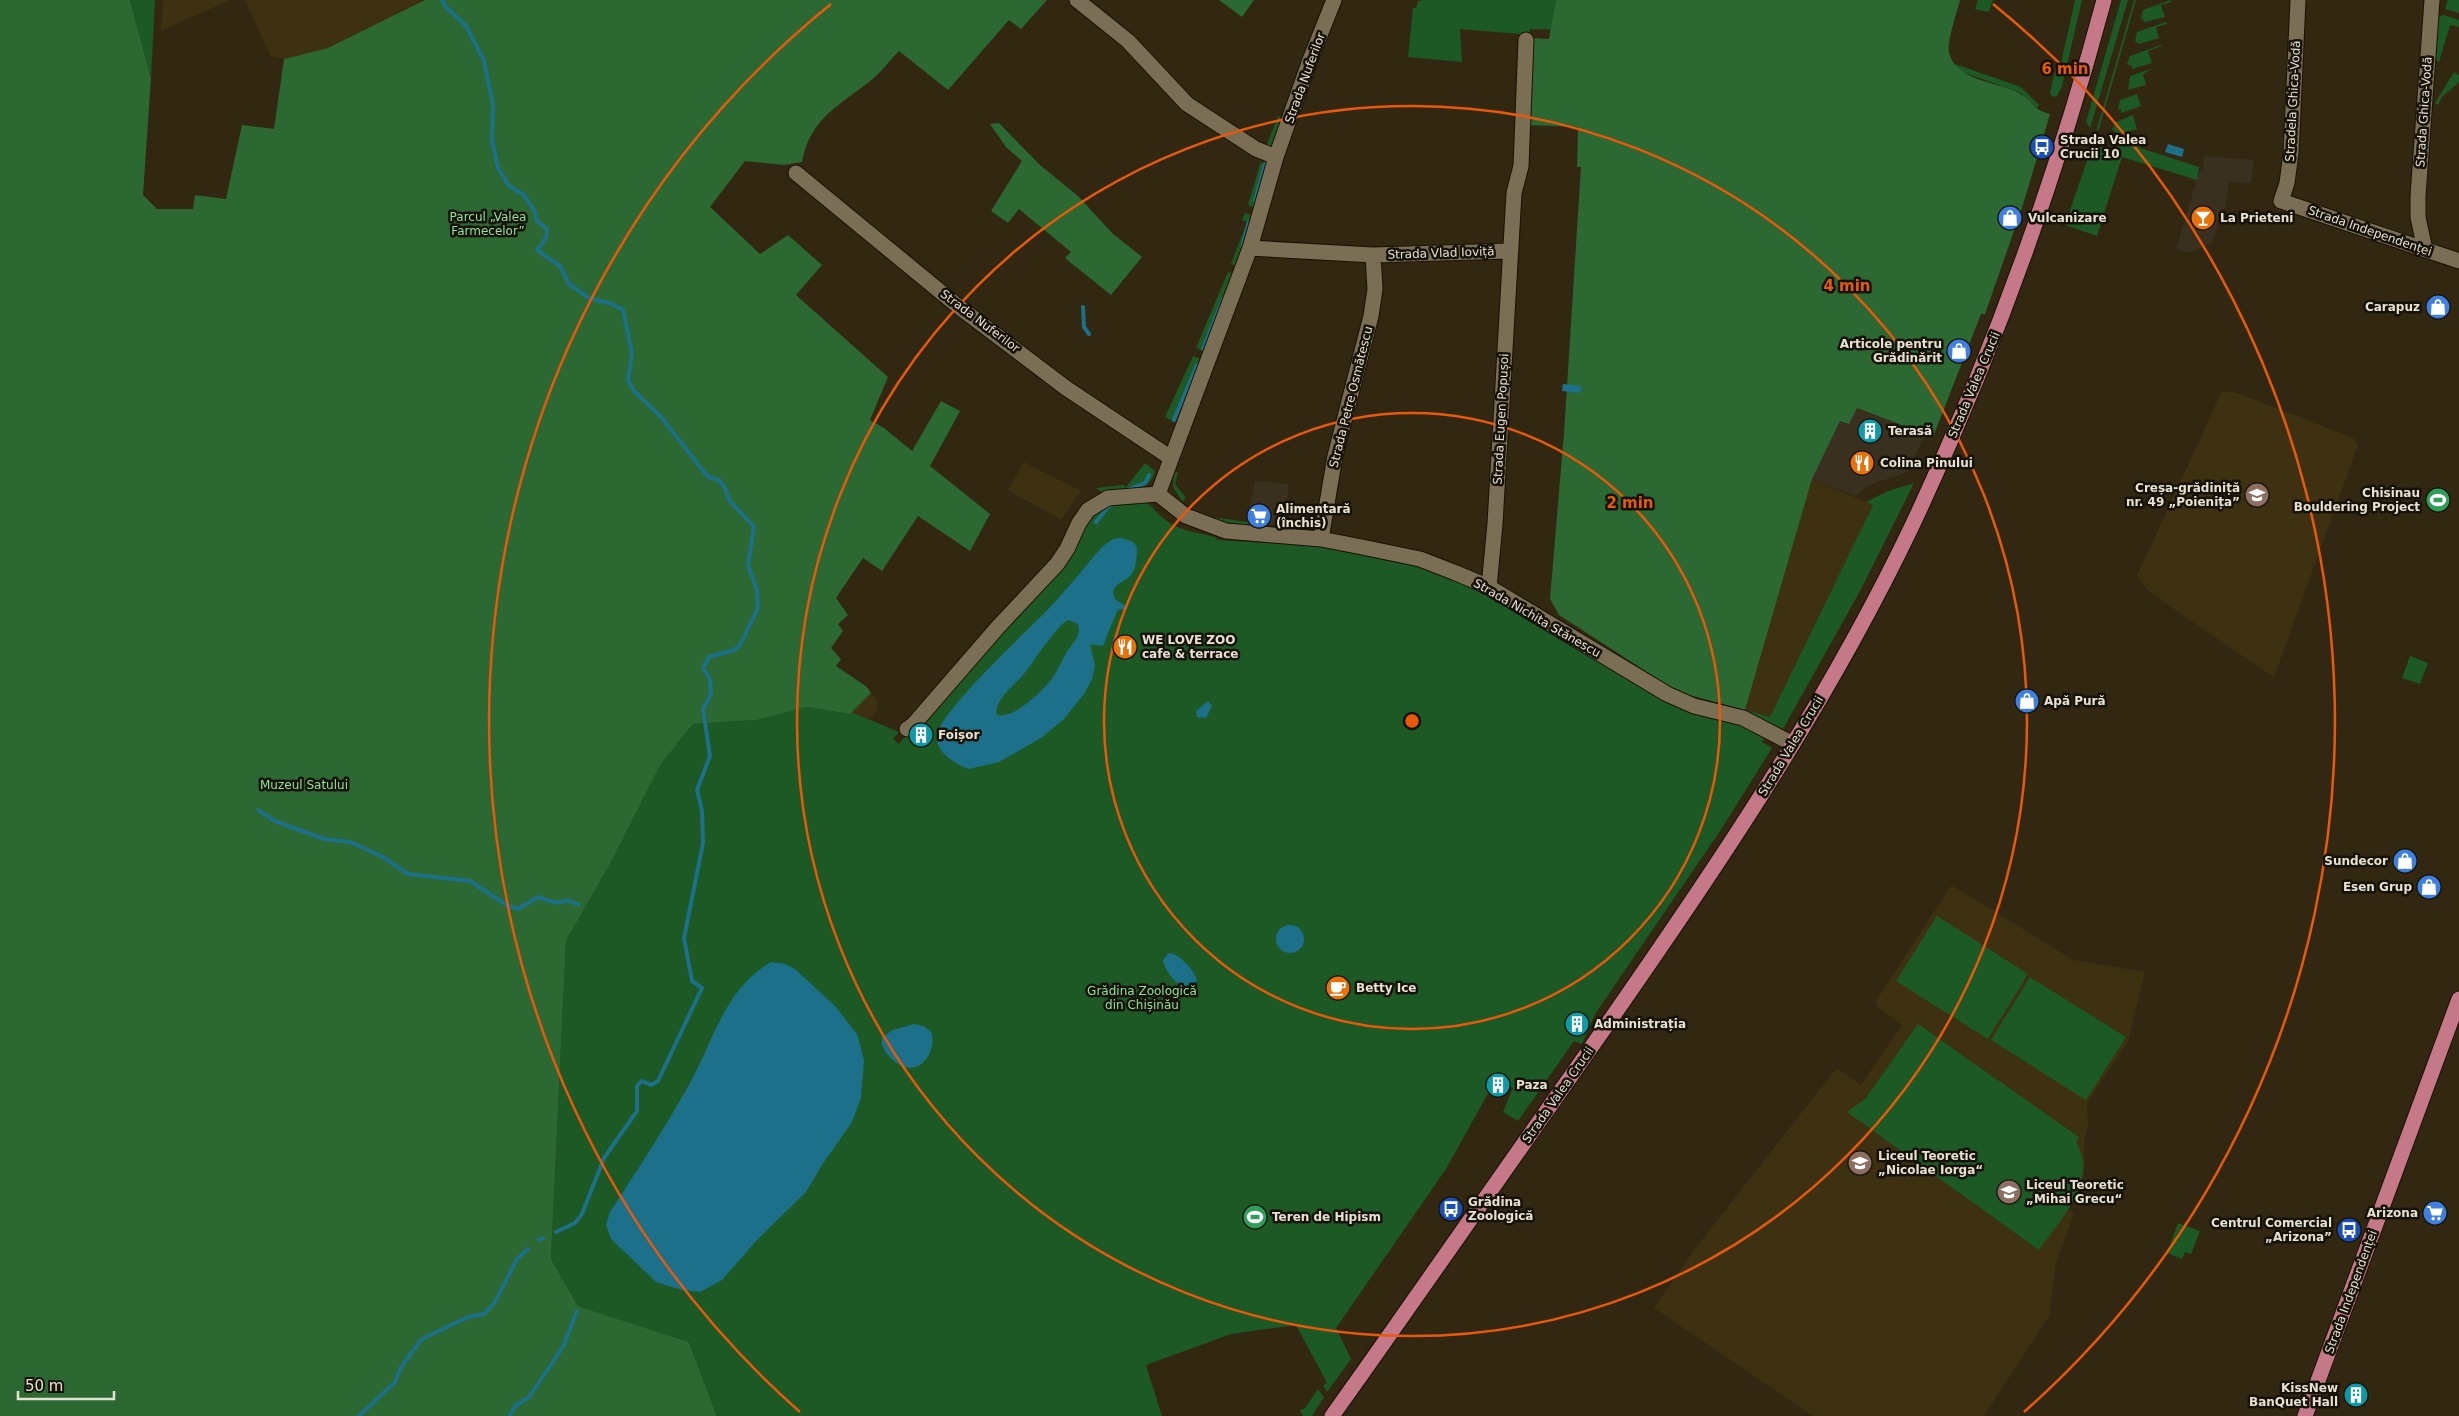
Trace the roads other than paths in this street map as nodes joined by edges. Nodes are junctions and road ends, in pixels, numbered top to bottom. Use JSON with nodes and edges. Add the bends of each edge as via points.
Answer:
{"nodes":[{"id":1,"x":1077,"y":0,"type":"edge"},
{"id":2,"x":1334,"y":0,"type":"edge"},
{"id":3,"x":2104,"y":0,"type":"edge"},
{"id":4,"x":2298,"y":0,"type":"edge"},
{"id":5,"x":2432,"y":0,"type":"edge"},
{"id":6,"x":1526,"y":40,"type":"dead end"},
{"id":7,"x":1276,"y":157,"type":"junction"},
{"id":8,"x":796,"y":174,"type":"dead end"},
{"id":9,"x":2281,"y":201,"type":"joint"},
{"id":10,"x":1250,"y":248,"type":"junction"},
{"id":11,"x":2424,"y":250,"type":"junction"},
{"id":12,"x":1510,"y":251,"type":"junction"},
{"id":13,"x":1373,"y":255,"type":"junction"},
{"id":14,"x":2459,"y":262,"type":"edge"},
{"id":15,"x":1171,"y":458,"type":"junction"},
{"id":16,"x":1158,"y":494,"type":"junction"},
{"id":17,"x":1321,"y":539,"type":"junction"},
{"id":18,"x":1488,"y":587,"type":"junction"},
{"id":19,"x":907,"y":728,"type":"dead end"},
{"id":20,"x":1793,"y":744,"type":"junction"},
{"id":21,"x":2459,"y":999,"type":"edge"},
{"id":22,"x":1332,"y":1416,"type":"edge"},
{"id":23,"x":2306,"y":1416,"type":"edge"}],
"edges":[{"from":1,"to":7,"type":"street","via":[[1128,41],[1187,104],[1256,149]]},
{"from":2,"to":7,"type":"street","name":"Strada Nuferilor"},
{"from":3,"to":20,"type":"main road","name":"Strada Valea Crucii","via":[[2042,208],[1970,397],[1910,530]]},
{"from":4,"to":9,"type":"street","name":"Stradela Ghica-Vodă","via":[[2291,153]]},
{"from":5,"to":11,"type":"street","name":"Strada Ghica-Vodă","via":[[2418,196]]},
{"from":6,"to":12,"type":"street","name":"Strada Vlad Ioviță","via":[[1521,166],[1514,193]]},
{"from":7,"to":10,"type":"street","name":"Strada Nuferilor"},
{"from":8,"to":15,"type":"street","name":"Strada Nuferilor","via":[[959,307],[1088,403]]},
{"from":9,"to":11,"type":"street","name":"Strada Independenței"},
{"from":10,"to":13,"type":"street","name":"Strada Vlad Ioviță"},
{"from":10,"to":15,"type":"street","name":"Strada Nuferilor"},
{"from":11,"to":14,"type":"street","name":"Strada Independenței"},
{"from":12,"to":13,"type":"street","name":"Strada Vlad Ioviță"},
{"from":12,"to":18,"type":"street","name":"Strada Eugen Popușoi","via":[[1495,524]]},
{"from":13,"to":17,"type":"street","name":"Strada Petre Osmătescu","via":[[1375,289],[1371,316],[1334,456]]},
{"from":15,"to":16,"type":"street","name":"Strada Nuferilor"},
{"from":16,"to":17,"type":"street","name":"Strada Nichita Stănescu","via":[[1186,516],[1226,532]]},
{"from":16,"to":19,"type":"street","via":[[1108,498],[1088,510],[1056,564]]},
{"from":17,"to":18,"type":"street","name":"Strada Nichita Stănescu","via":[[1420,558]]},
{"from":18,"to":20,"type":"street","name":"Strada Nichita Stănescu","via":[[1667,694],[1694,706],[1743,718]]},
{"from":20,"to":22,"type":"main road","name":"Strada Valea Crucii","via":[[1635,985]]},
{"from":21,"to":23,"type":"main road","name":"Strada Independenței"}]}
